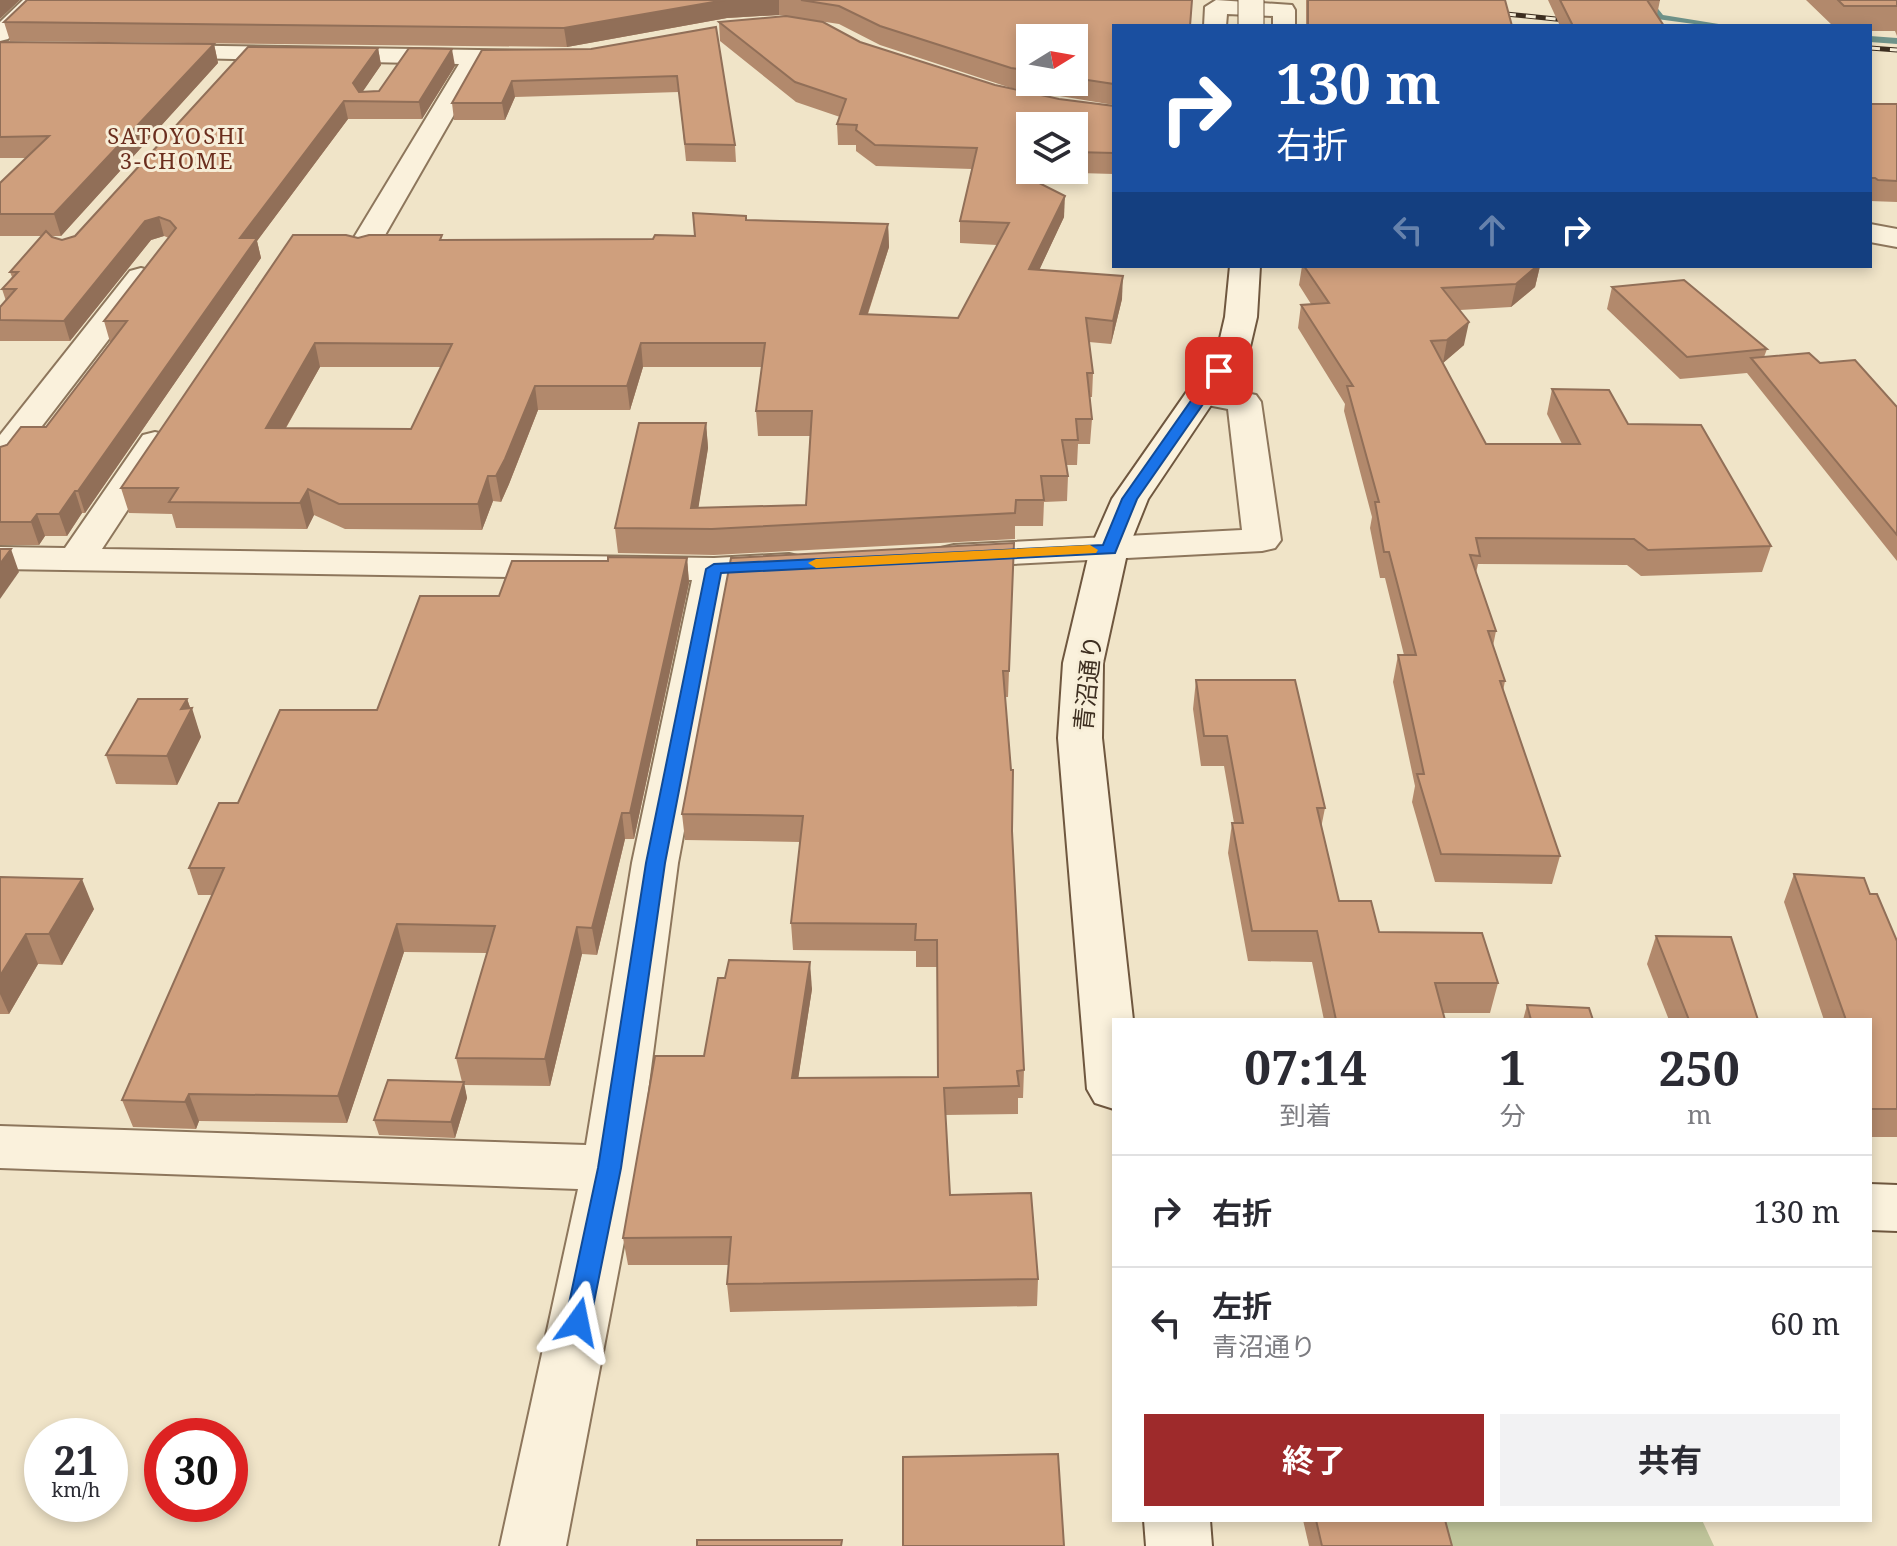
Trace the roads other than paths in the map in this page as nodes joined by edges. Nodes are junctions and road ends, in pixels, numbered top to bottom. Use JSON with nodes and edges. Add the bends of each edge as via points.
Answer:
{"nodes":[{"id":1,"x":36,"y":0,"type":"edge"},
{"id":2,"x":1251,"y":0,"type":"edge"},
{"id":3,"x":1215,"y":24,"type":"edge"},
{"id":4,"x":1251,"y":24,"type":"edge"},
{"id":5,"x":1284,"y":24,"type":"edge"},
{"id":6,"x":5,"y":45,"type":"edge"},
{"id":7,"x":138,"y":52,"type":"edge"},
{"id":8,"x":246,"y":52,"type":"junction"},
{"id":9,"x":403,"y":56,"type":"junction"},
{"id":10,"x":475,"y":57,"type":"junction"},
{"id":11,"x":556,"y":58,"type":"edge"},
{"id":12,"x":225,"y":75,"type":"edge"},
{"id":13,"x":387,"y":79,"type":"edge"},
{"id":14,"x":1872,"y":233,"type":"edge"},
{"id":15,"x":1897,"y":238,"type":"edge"},
{"id":16,"x":163,"y":248,"type":"edge"},
{"id":17,"x":362,"y":249,"type":"edge"},
{"id":18,"x":1245,"y":268,"type":"edge"},
{"id":19,"x":1204,"y":395,"type":"junction"},
{"id":20,"x":172,"y":417,"type":"edge"},
{"id":21,"x":0,"y":458,"type":"edge"},
{"id":22,"x":1109,"y":549,"type":"junction"},
{"id":23,"x":0,"y":558,"type":"edge"},
{"id":24,"x":919,"y":558,"type":"edge"},
{"id":25,"x":76,"y":559,"type":"junction"},
{"id":26,"x":824,"y":563,"type":"edge"},
{"id":27,"x":714,"y":569,"type":"junction"},
{"id":28,"x":1112,"y":1068,"type":"edge"},
{"id":29,"x":0,"y":1147,"type":"edge"},
{"id":30,"x":610,"y":1168,"type":"junction"},
{"id":31,"x":1872,"y":1207,"type":"edge"},
{"id":32,"x":1897,"y":1208,"type":"edge"},
{"id":33,"x":1177,"y":1522,"type":"edge"},
{"id":34,"x":533,"y":1546,"type":"edge"},
{"id":35,"x":1179,"y":1546,"type":"edge"}],
"edges":[{"from":1,"to":6,"type":"street"},
{"from":2,"to":4,"type":"street","bridge":true},
{"from":3,"to":5,"type":"street","via":[[1216,7],[1284,10]]},
{"from":7,"to":8,"type":"street"},
{"from":8,"to":9,"type":"street"},
{"from":8,"to":12,"type":"street"},
{"from":9,"to":10,"type":"street"},
{"from":9,"to":13,"type":"street"},
{"from":10,"to":11,"type":"street"},
{"from":10,"to":17,"type":"street"},
{"from":14,"to":15,"type":"street"},
{"from":16,"to":21,"type":"street"},
{"from":18,"to":19,"type":"street","name":"青沼通り","via":[[1234,347]]},
{"from":19,"to":22,"type":"street","name":"青沼通り","via":[[1130,499]]},
{"from":19,"to":22,"type":"street","via":[[1244,402],[1262,540]]},
{"from":20,"to":25,"type":"street"},
{"from":22,"to":24,"type":"street"},
{"from":22,"to":28,"type":"street","name":"青沼通り","via":[[1083,663],[1080,738]]},
{"from":23,"to":25,"type":"street"},
{"from":25,"to":27,"type":"street"},
{"from":26,"to":27,"type":"street"},
{"from":27,"to":30,"type":"street","via":[[655,863]]},
{"from":29,"to":30,"type":"street"},
{"from":30,"to":34,"type":"street"},
{"from":31,"to":32,"type":"street"},
{"from":33,"to":35,"type":"street"}]}
